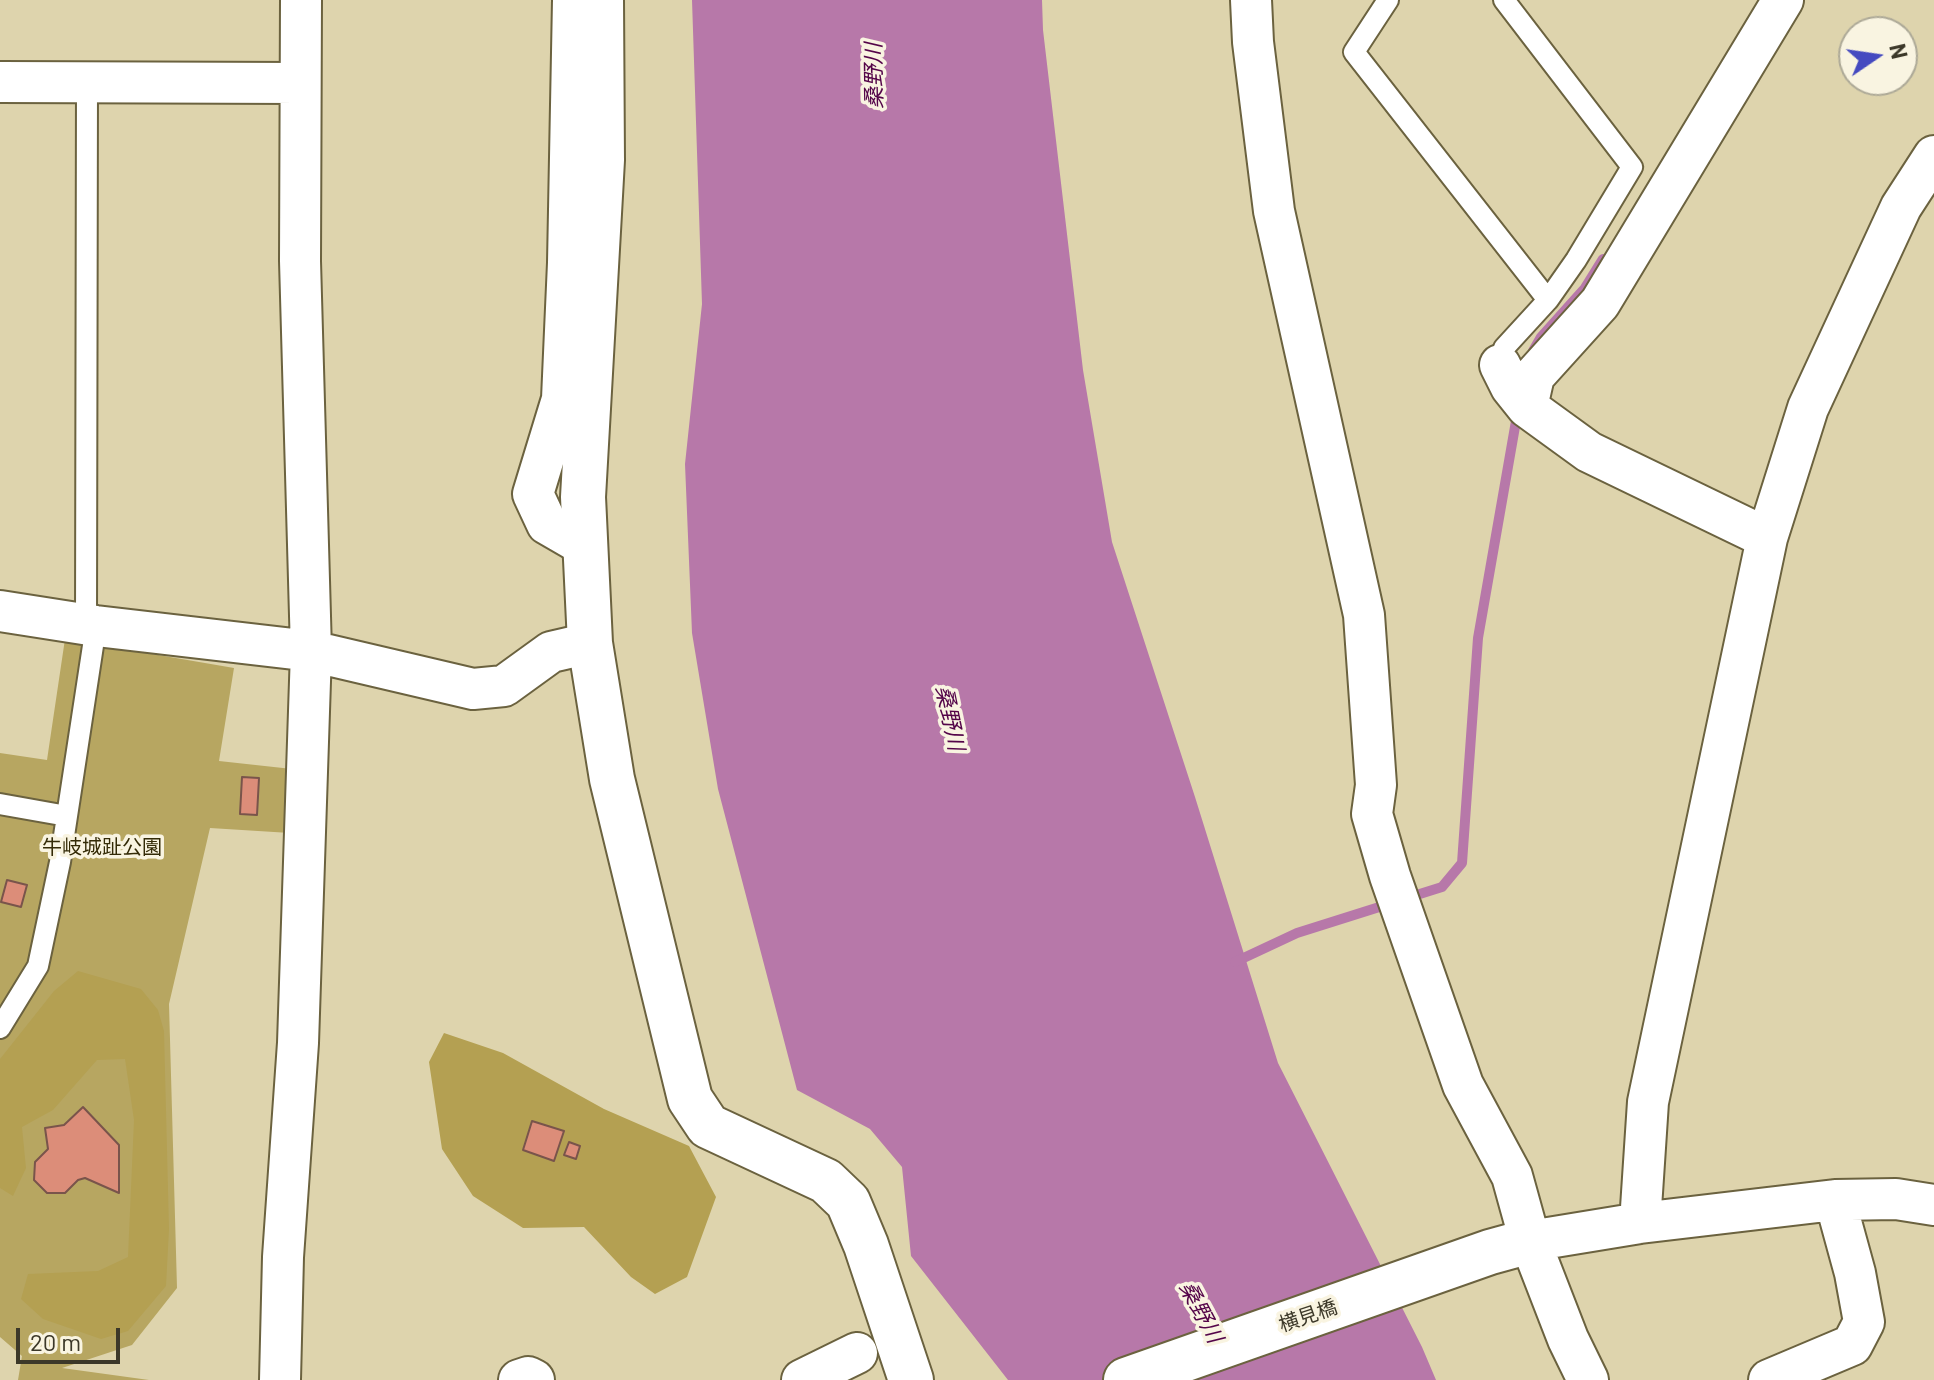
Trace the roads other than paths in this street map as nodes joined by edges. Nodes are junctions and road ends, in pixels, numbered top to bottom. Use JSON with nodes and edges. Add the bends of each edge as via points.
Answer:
{"nodes":[{"id":1,"x":301,"y":0,"type":"edge"},
{"id":2,"x":573,"y":0,"type":"edge"},
{"id":3,"x":601,"y":0,"type":"edge"},
{"id":4,"x":1251,"y":0,"type":"edge"},
{"id":5,"x":1388,"y":0,"type":"edge"},
{"id":6,"x":1504,"y":0,"type":"edge"},
{"id":7,"x":1783,"y":0,"type":"edge"},
{"id":8,"x":0,"y":82,"type":"edge"},
{"id":9,"x":87,"y":83,"type":"junction"},
{"id":10,"x":300,"y":83,"type":"junction"},
{"id":11,"x":1934,"y":156,"type":"edge"},
{"id":12,"x":1548,"y":300,"type":"junction"},
{"id":13,"x":1500,"y":365,"type":"joint"},
{"id":14,"x":1527,"y":407,"type":"junction"},
{"id":15,"x":1767,"y":538,"type":"junction"},
{"id":16,"x":585,"y":546,"type":"junction"},
{"id":17,"x":0,"y":611,"type":"edge"},
{"id":18,"x":91,"y":625,"type":"junction"},
{"id":19,"x":590,"y":643,"type":"junction"},
{"id":20,"x":311,"y":651,"type":"junction"},
{"id":21,"x":0,"y":804,"type":"edge"},
{"id":22,"x":67,"y":816,"type":"junction"},
{"id":23,"x":0,"y":1028,"type":"edge"},
{"id":24,"x":1835,"y":1200,"type":"junction"},
{"id":25,"x":1934,"y":1205,"type":"edge"},
{"id":26,"x":1640,"y":1223,"type":"junction"},
{"id":27,"x":1510,"y":1247,"type":"junction"},
{"id":28,"x":857,"y":1353,"type":"dead end"},
{"id":29,"x":280,"y":1380,"type":"edge"},
{"id":30,"x":519,"y":1380,"type":"edge"},
{"id":31,"x":534,"y":1380,"type":"edge"},
{"id":32,"x":802,"y":1380,"type":"edge"},
{"id":33,"x":911,"y":1380,"type":"edge"},
{"id":34,"x":1126,"y":1380,"type":"edge"},
{"id":35,"x":1588,"y":1380,"type":"edge"},
{"id":36,"x":1769,"y":1380,"type":"edge"}],
"edges":[{"from":1,"to":10,"type":"street"},
{"from":2,"to":16,"type":"street","via":[[562,399],[533,494],[547,524]]},
{"from":3,"to":16,"type":"street","via":[[602,160],[583,497]]},
{"from":4,"to":27,"type":"street","via":[[1274,211],[1364,615],[1376,785],[1372,814],[1463,1085],[1512,1176]]},
{"from":5,"to":12,"type":"lane","via":[[1354,52]]},
{"from":6,"to":12,"type":"lane","via":[[1632,167]]},
{"from":7,"to":14,"type":"street","via":[[1600,303],[1534,376]]},
{"from":8,"to":9,"type":"street"},
{"from":9,"to":10,"type":"street"},
{"from":9,"to":18,"type":"lane"},
{"from":10,"to":20,"type":"street"},
{"from":11,"to":15,"type":"street","via":[[1901,207],[1808,408]]},
{"from":12,"to":13,"type":"lane","via":[[1504,348]]},
{"from":13,"to":14,"type":"street"},
{"from":14,"to":15,"type":"street","via":[[1589,452]]},
{"from":15,"to":26,"type":"street","via":[[1648,1102]]},
{"from":16,"to":19,"type":"street"},
{"from":17,"to":18,"type":"street"},
{"from":18,"to":20,"type":"street"},
{"from":18,"to":22,"type":"lane"},
{"from":19,"to":20,"type":"street","via":[[551,652],[504,686],[473,689]]},
{"from":19,"to":33,"type":"street","via":[[612,779],[690,1099],[708,1126],[826,1181],[848,1202]]},
{"from":20,"to":29,"type":"street"},
{"from":21,"to":22,"type":"lane"},
{"from":22,"to":23,"type":"lane","via":[[38,966]]},
{"from":24,"to":25,"type":"street","via":[[1896,1199]]},
{"from":24,"to":26,"type":"street"},
{"from":24,"to":36,"type":"street","via":[[1864,1322],[1852,1345]]},
{"from":26,"to":27,"type":"street"},
{"from":27,"to":34,"type":"street","name":"横見橋"},
{"from":27,"to":35,"type":"street"},
{"from":28,"to":32,"type":"street"},
{"from":30,"to":31,"type":"street"}]}
